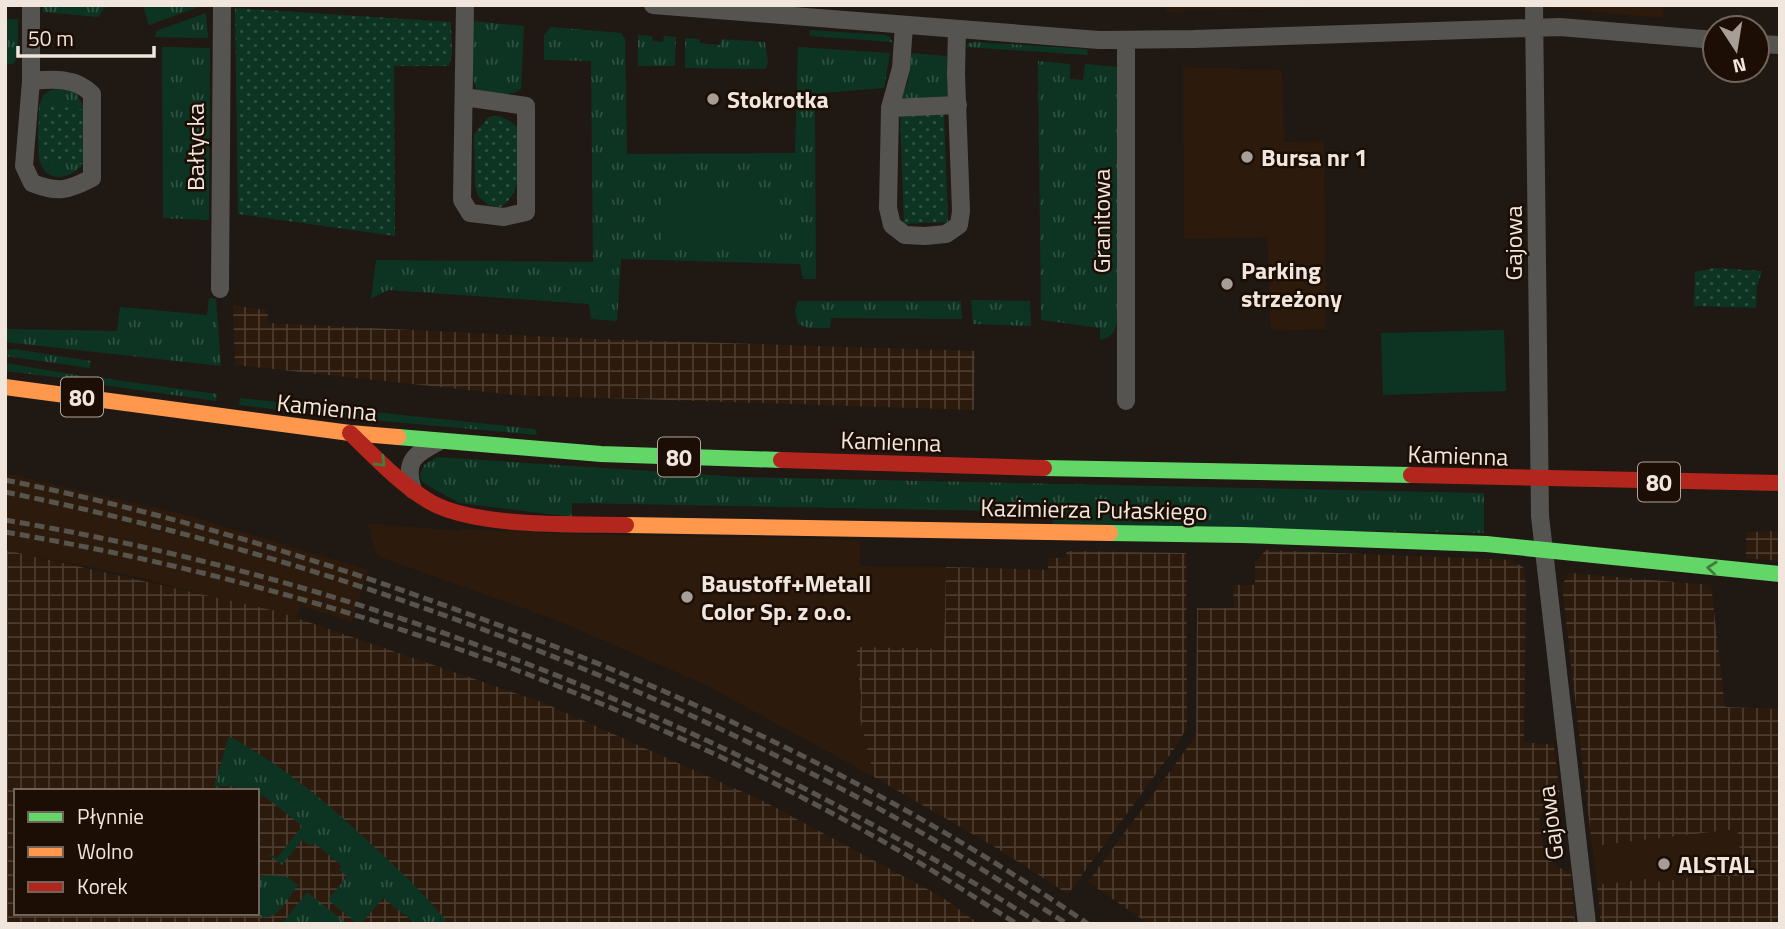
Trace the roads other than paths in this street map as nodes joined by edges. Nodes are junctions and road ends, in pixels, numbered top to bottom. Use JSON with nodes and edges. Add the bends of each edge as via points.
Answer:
{"nodes":[{"id":1,"x":31,"y":5,"type":"edge"},
{"id":2,"x":222,"y":5,"type":"edge"},
{"id":3,"x":465,"y":5,"type":"edge"},
{"id":4,"x":653,"y":5,"type":"edge"},
{"id":5,"x":1534,"y":5,"type":"edge"},
{"id":6,"x":904,"y":25,"type":"junction"},
{"id":7,"x":1535,"y":28,"type":"junction"},
{"id":8,"x":957,"y":29,"type":"junction"},
{"id":9,"x":1701,"y":39,"type":"edge"},
{"id":10,"x":1126,"y":40,"type":"junction"},
{"id":11,"x":31,"y":81,"type":"junction"},
{"id":12,"x":464,"y":97,"type":"junction"},
{"id":13,"x":958,"y":105,"type":"junction"},
{"id":14,"x":890,"y":108,"type":"junction"},
{"id":15,"x":220,"y":289,"type":"dead end"},
{"id":16,"x":5,"y":387,"type":"edge"},
{"id":17,"x":1126,"y":401,"type":"dead end"},
{"id":18,"x":350,"y":433,"type":"junction"},
{"id":19,"x":439,"y":442,"type":"junction"},
{"id":20,"x":1538,"y":480,"type":"junction"},
{"id":21,"x":1780,"y":483,"type":"edge"},
{"id":22,"x":413,"y":490,"type":"junction"},
{"id":23,"x":1543,"y":549,"type":"junction"},
{"id":24,"x":1780,"y":575,"type":"edge"},
{"id":25,"x":1587,"y":924,"type":"edge"}],
"edges":[{"from":1,"to":11,"type":"street"},
{"from":2,"to":15,"type":"street","name":"Bałtycka"},
{"from":3,"to":12,"type":"street"},
{"from":4,"to":6,"type":"street"},
{"from":5,"to":7,"type":"street","name":"Gajowa"},
{"from":6,"to":8,"type":"street"},
{"from":6,"to":14,"type":"street","via":[[901,68]]},
{"from":7,"to":9,"type":"street"},
{"from":7,"to":10,"type":"street"},
{"from":7,"to":20,"type":"street","name":"Gajowa"},
{"from":8,"to":10,"type":"street"},
{"from":8,"to":13,"type":"street"},
{"from":10,"to":17,"type":"street","name":"Granitowa"},
{"from":11,"to":11,"type":"street","via":[[24,166],[32,183],[59,191],[73,188],[92,178],[92,94],[83,85],[59,79]]},
{"from":12,"to":12,"type":"street","via":[[462,200],[470,213],[504,217],[526,212],[526,106]]},
{"from":13,"to":14,"type":"street"},
{"from":13,"to":14,"type":"street","via":[[959,225],[947,234],[925,236],[905,235],[892,225],[888,208]]},
{"from":16,"to":18,"type":"main road","name":"Kamienna","number":"80"},
{"from":18,"to":19,"type":"main road","name":"Kamienna","number":"80"},
{"from":18,"to":22,"type":"main road","name":"Kazimierza Pułaskiego","one_way":true},
{"from":19,"to":20,"type":"main road","name":"Kamienna","number":"80","via":[[601,454],[878,464]]},
{"from":19,"to":22,"type":"street","via":[[410,463]]},
{"from":20,"to":21,"type":"main road","name":"Kamienna","number":"80"},
{"from":20,"to":23,"type":"street","name":"Gajowa"},
{"from":22,"to":23,"type":"main road","name":"Kazimierza Pułaskiego","via":[[445,509],[532,523],[1242,535]]},
{"from":24,"to":23,"type":"main road","name":"Kazimierza Pułaskiego","one_way":true},
{"from":23,"to":25,"type":"street","name":"Gajowa"}]}
